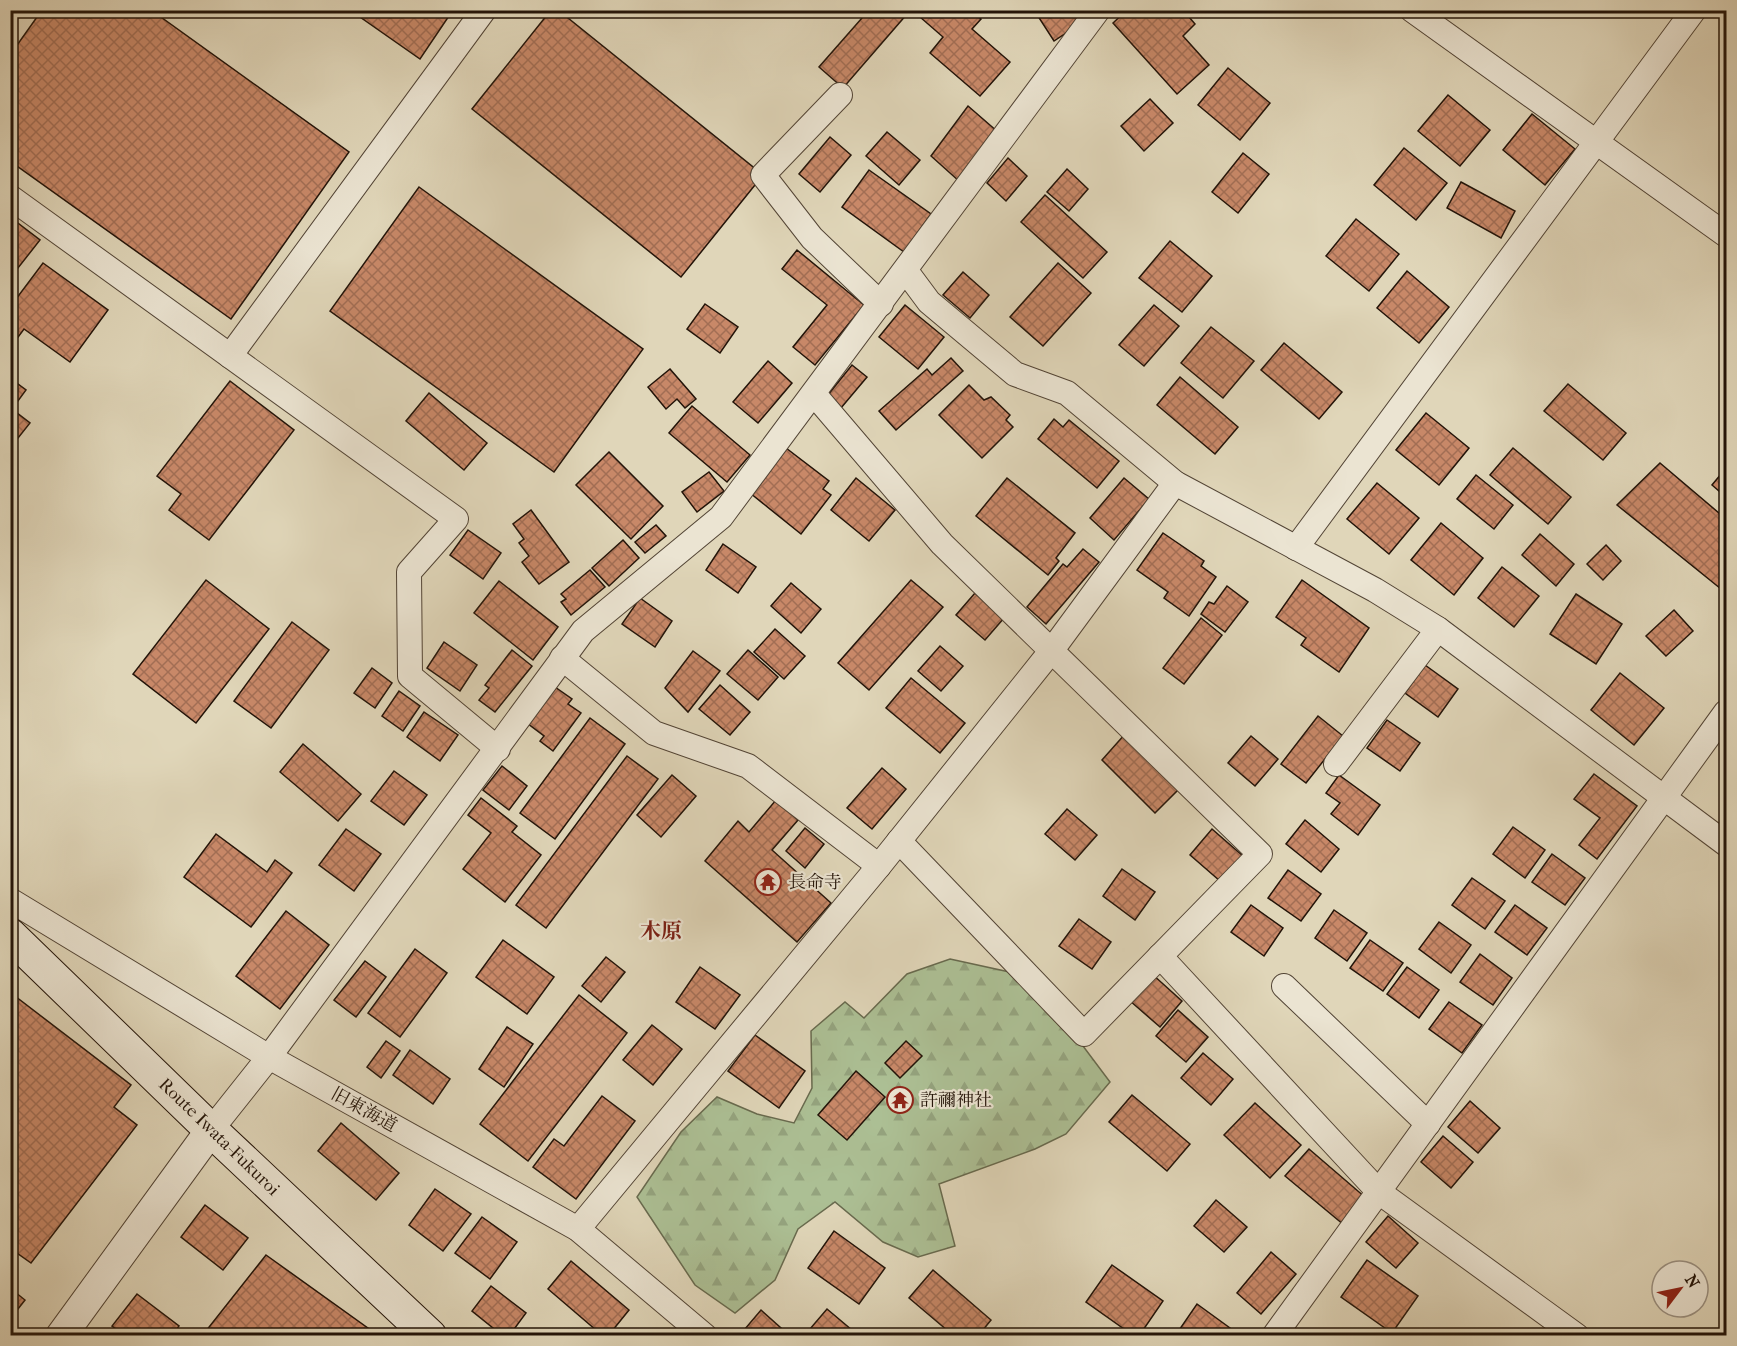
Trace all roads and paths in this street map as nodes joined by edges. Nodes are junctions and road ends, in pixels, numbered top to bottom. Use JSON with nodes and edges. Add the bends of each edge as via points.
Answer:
{"nodes":[{"id":1,"x":484,"y":10,"type":"edge"},
{"id":2,"x":1098,"y":10,"type":"edge"},
{"id":3,"x":1412,"y":10,"type":"edge"},
{"id":4,"x":1694,"y":10,"type":"edge"},
{"id":5,"x":840,"y":95,"type":"dead end"},
{"id":6,"x":1598,"y":142,"type":"junction"},
{"id":7,"x":10,"y":197,"type":"edge"},
{"id":8,"x":1726,"y":235,"type":"edge"},
{"id":9,"x":906,"y":271,"type":"junction"},
{"id":10,"x":881,"y":304,"type":"junction"},
{"id":11,"x":230,"y":356,"type":"junction"},
{"id":12,"x":814,"y":394,"type":"junction"},
{"id":13,"x":1175,"y":483,"type":"junction"},
{"id":14,"x":1296,"y":548,"type":"junction"},
{"id":15,"x":1438,"y":629,"type":"junction"},
{"id":16,"x":1052,"y":651,"type":"junction"},
{"id":17,"x":562,"y":658,"type":"junction"},
{"id":18,"x":1726,"y":712,"type":"edge"},
{"id":19,"x":498,"y":749,"type":"junction"},
{"id":20,"x":1336,"y":764,"type":"dead end"},
{"id":21,"x":1663,"y":798,"type":"junction"},
{"id":22,"x":899,"y":841,"type":"junction"},
{"id":23,"x":1726,"y":844,"type":"edge"},
{"id":24,"x":879,"y":866,"type":"junction"},
{"id":25,"x":10,"y":900,"type":"edge"},
{"id":26,"x":10,"y":935,"type":"edge"},
{"id":27,"x":1160,"y":956,"type":"junction"},
{"id":28,"x":1284,"y":986,"type":"dead end"},
{"id":29,"x":269,"y":1057,"type":"junction"},
{"id":30,"x":1428,"y":1124,"type":"junction"},
{"id":31,"x":211,"y":1130,"type":"junction"},
{"id":32,"x":1379,"y":1192,"type":"junction"},
{"id":33,"x":578,"y":1229,"type":"junction"},
{"id":34,"x":61,"y":1335,"type":"edge"},
{"id":35,"x":430,"y":1335,"type":"edge"},
{"id":36,"x":705,"y":1335,"type":"edge"},
{"id":37,"x":1274,"y":1335,"type":"edge"},
{"id":38,"x":1577,"y":1335,"type":"edge"}],
"edges":[{"from":1,"to":11,"type":"street"},
{"from":2,"to":9,"type":"street"},
{"from":3,"to":6,"type":"street"},
{"from":4,"to":6,"type":"street"},
{"from":5,"to":10,"type":"street","via":[[763,175],[812,238]]},
{"from":6,"to":8,"type":"street"},
{"from":6,"to":14,"type":"street"},
{"from":7,"to":11,"type":"street"},
{"from":9,"to":10,"type":"street"},
{"from":9,"to":13,"type":"street","via":[[929,302],[1015,374],[1067,393]]},
{"from":10,"to":12,"type":"street"},
{"from":11,"to":19,"type":"street","via":[[456,519],[409,572],[410,676]]},
{"from":12,"to":16,"type":"street","via":[[942,544]]},
{"from":12,"to":17,"type":"street","via":[[721,518],[583,632]]},
{"from":13,"to":14,"type":"street"},
{"from":13,"to":16,"type":"street"},
{"from":14,"to":15,"type":"street"},
{"from":15,"to":20,"type":"street"},
{"from":15,"to":21,"type":"street"},
{"from":16,"to":22,"type":"street"},
{"from":16,"to":27,"type":"street","via":[[1260,854]]},
{"from":17,"to":19,"type":"street"},
{"from":17,"to":24,"type":"street","via":[[654,733],[748,766]]},
{"from":18,"to":21,"type":"street"},
{"from":19,"to":29,"type":"street"},
{"from":21,"to":23,"type":"street"},
{"from":21,"to":30,"type":"street"},
{"from":22,"to":24,"type":"street"},
{"from":22,"to":27,"type":"street","via":[[1084,1034]]},
{"from":24,"to":33,"type":"street"},
{"from":25,"to":29,"type":"street","name":"旧東海道"},
{"from":26,"to":31,"type":"main road","name":"Route Iwata-Fukuroi"},
{"from":27,"to":32,"type":"street"},
{"from":28,"to":30,"type":"street"},
{"from":29,"to":31,"type":"street"},
{"from":29,"to":33,"type":"street","name":"旧東海道"},
{"from":30,"to":32,"type":"street"},
{"from":31,"to":34,"type":"street"},
{"from":31,"to":35,"type":"main road","name":"Route Iwata-Fukuroi"},
{"from":32,"to":37,"type":"street"},
{"from":32,"to":38,"type":"street"},
{"from":33,"to":36,"type":"street","name":"旧東海道"}]}
